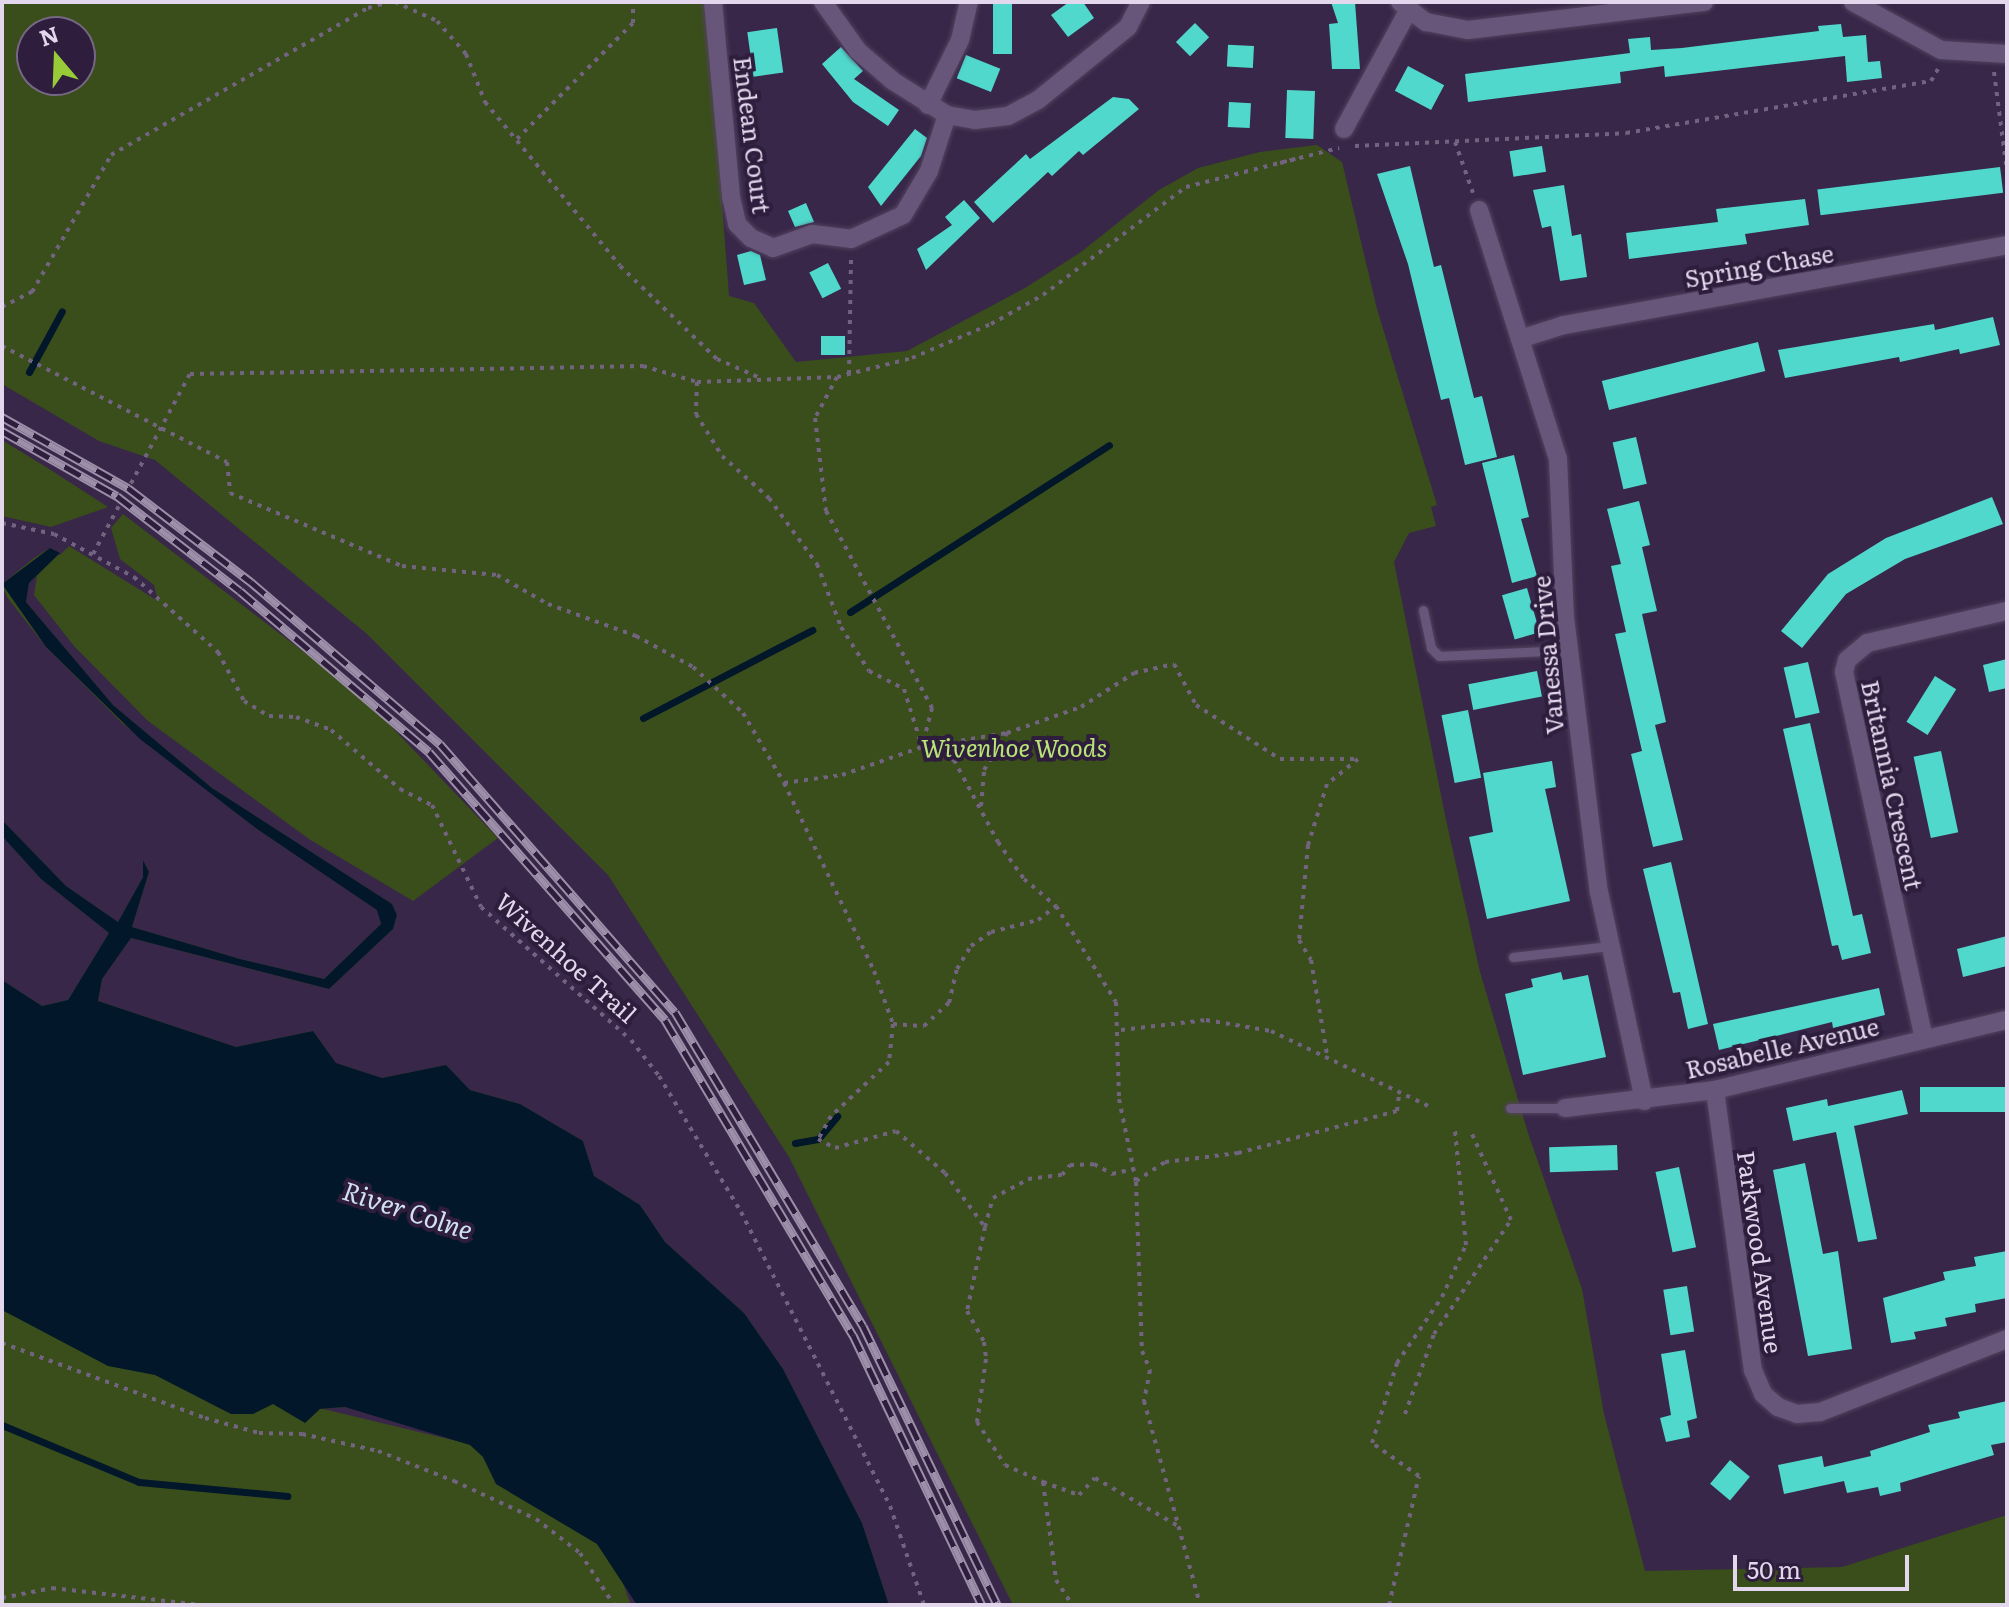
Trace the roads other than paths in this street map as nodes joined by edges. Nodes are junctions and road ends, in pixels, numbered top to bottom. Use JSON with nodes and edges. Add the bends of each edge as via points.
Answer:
{"nodes":[{"id":1,"x":713,"y":2,"type":"edge"},
{"id":2,"x":823,"y":2,"type":"edge"},
{"id":3,"x":969,"y":2,"type":"edge"},
{"id":4,"x":1141,"y":2,"type":"edge"},
{"id":5,"x":1853,"y":2,"type":"edge"},
{"id":6,"x":1692,"y":3,"type":"edge"},
{"id":7,"x":1404,"y":6,"type":"edge"},
{"id":8,"x":2000,"y":56,"type":"edge"},
{"id":9,"x":928,"y":105,"type":"junction"},
{"id":10,"x":947,"y":115,"type":"junction"},
{"id":11,"x":1344,"y":141,"type":"road end"},
{"id":12,"x":1479,"y":210,"type":"road end"},
{"id":13,"x":2007,"y":245,"type":"edge"},
{"id":14,"x":1520,"y":339,"type":"junction"},
{"id":15,"x":1423,"y":610,"type":"dead end"},
{"id":16,"x":2007,"y":611,"type":"edge"},
{"id":17,"x":1568,"y":650,"type":"junction"},
{"id":18,"x":1609,"y":946,"type":"junction"},
{"id":19,"x":1513,"y":957,"type":"dead end"},
{"id":20,"x":2007,"y":1020,"type":"edge"},
{"id":21,"x":1924,"y":1039,"type":"junction"},
{"id":22,"x":1715,"y":1090,"type":"junction"},
{"id":23,"x":1644,"y":1101,"type":"junction"},
{"id":24,"x":1510,"y":1108,"type":"dead end"},
{"id":25,"x":1565,"y":1108,"type":"joint"},
{"id":26,"x":2007,"y":1339,"type":"edge"}],
"edges":[{"from":1,"to":10,"type":"street","name":"Endean Court","via":[[737,224],[773,248],[812,234],[851,239],[903,215],[915,200]]},
{"from":2,"to":9,"type":"street","via":[[858,51]]},
{"from":3,"to":9,"type":"street","via":[[960,40]]},
{"from":4,"to":10,"type":"street","via":[[1128,27],[1038,100],[1008,116],[975,120]]},
{"from":5,"to":8,"type":"street","via":[[1884,14],[1941,50]]},
{"from":6,"to":7,"type":"street","via":[[1468,30],[1448,30]]},
{"from":7,"to":11,"type":"street"},
{"from":9,"to":10,"type":"street"},
{"from":12,"to":14,"type":"street","name":"Vanessa Drive"},
{"from":13,"to":14,"type":"street","name":"Spring Chase","via":[[1564,325]]},
{"from":14,"to":17,"type":"street","name":"Vanessa Drive","via":[[1558,459]]},
{"from":15,"to":17,"type":"lane","via":[[1431,648],[1439,656]]},
{"from":16,"to":21,"type":"street","name":"Britannia Crescent","via":[[1867,643],[1847,660],[1844,672]]},
{"from":17,"to":18,"type":"street","name":"Vanessa Drive"},
{"from":18,"to":19,"type":"lane"},
{"from":18,"to":23,"type":"street","name":"Vanessa Drive"},
{"from":20,"to":21,"type":"street","name":"Rosabelle Avenue"},
{"from":21,"to":22,"type":"street","name":"Rosabelle Avenue"},
{"from":22,"to":23,"type":"street","name":"Rosabelle Avenue"},
{"from":22,"to":26,"type":"street","name":"Parkwood Avenue","via":[[1753,1370],[1763,1394],[1778,1407],[1797,1414],[1820,1412]]},
{"from":23,"to":25,"type":"street","name":"Rosabelle Avenue"},
{"from":24,"to":25,"type":"lane"}]}
